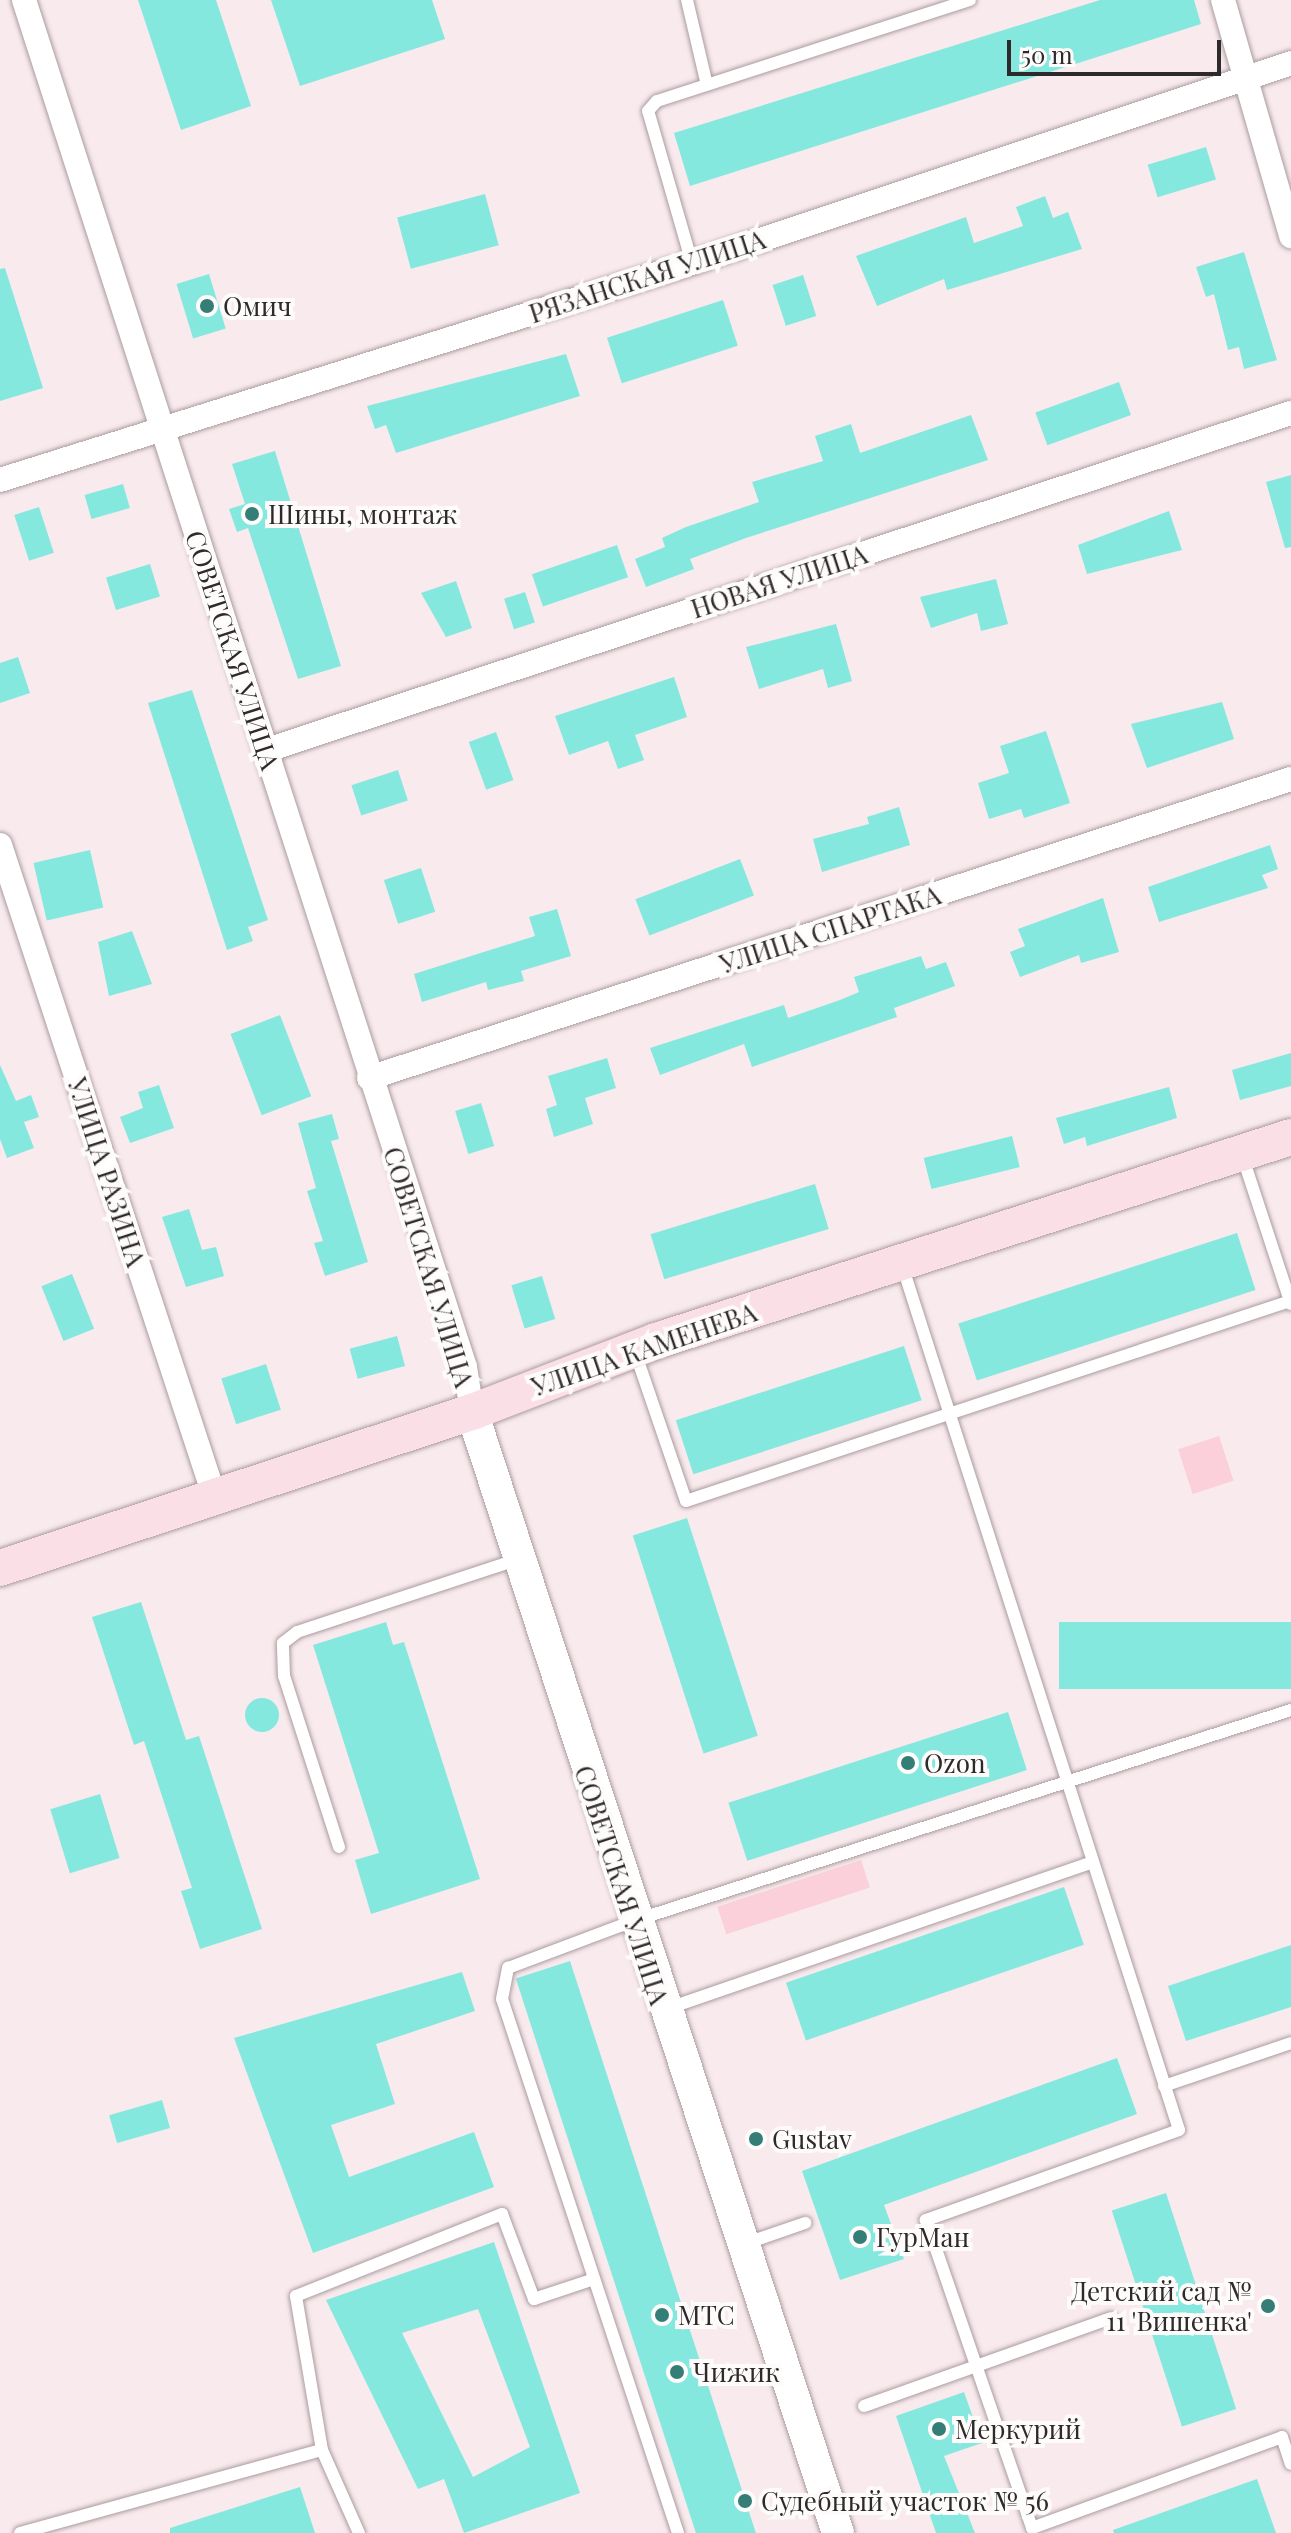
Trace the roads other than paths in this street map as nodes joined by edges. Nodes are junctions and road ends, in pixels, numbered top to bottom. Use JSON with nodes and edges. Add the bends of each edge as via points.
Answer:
{"nodes":[{"id":1,"x":24,"y":0,"type":"edge"},
{"id":2,"x":687,"y":0,"type":"edge"},
{"id":3,"x":970,"y":0,"type":"edge"},
{"id":4,"x":1223,"y":0,"type":"edge"},
{"id":5,"x":1291,"y":63,"type":"edge"},
{"id":6,"x":1246,"y":78,"type":"junction"},
{"id":7,"x":707,"y":85,"type":"junction"},
{"id":8,"x":1291,"y":236,"type":"edge"},
{"id":9,"x":692,"y":263,"type":"junction"},
{"id":10,"x":1291,"y":413,"type":"edge"},
{"id":11,"x":159,"y":428,"type":"junction"},
{"id":12,"x":0,"y":480,"type":"edge"},
{"id":13,"x":267,"y":750,"type":"junction"},
{"id":14,"x":1291,"y":779,"type":"edge"},
{"id":15,"x":0,"y":845,"type":"edge"},
{"id":16,"x":369,"y":1078,"type":"junction"},
{"id":17,"x":1291,"y":1137,"type":"edge"},
{"id":18,"x":1241,"y":1153,"type":"junction"},
{"id":19,"x":901,"y":1262,"type":"junction"},
{"id":20,"x":1290,"y":1302,"type":"edge"},
{"id":21,"x":634,"y":1349,"type":"junction"},
{"id":22,"x":472,"y":1412,"type":"junction"},
{"id":23,"x":950,"y":1414,"type":"junction"},
{"id":24,"x":215,"y":1498,"type":"junction"},
{"id":25,"x":516,"y":1560,"type":"junction"},
{"id":26,"x":0,"y":1568,"type":"edge"},
{"id":27,"x":1291,"y":1710,"type":"edge"},
{"id":28,"x":1067,"y":1782,"type":"junction"},
{"id":29,"x":339,"y":1847,"type":"dead end"},
{"id":30,"x":1092,"y":1862,"type":"junction"},
{"id":31,"x":633,"y":1921,"type":"junction"},
{"id":32,"x":663,"y":2010,"type":"junction"},
{"id":33,"x":1291,"y":2043,"type":"edge"},
{"id":34,"x":1164,"y":2086,"type":"junction"},
{"id":35,"x":805,"y":2223,"type":"dead end"},
{"id":36,"x":744,"y":2244,"type":"junction"},
{"id":37,"x":594,"y":2279,"type":"junction"},
{"id":38,"x":1111,"y":2318,"type":"dead end"},
{"id":39,"x":976,"y":2365,"type":"junction"},
{"id":40,"x":864,"y":2406,"type":"dead end"},
{"id":41,"x":322,"y":2450,"type":"junction"},
{"id":42,"x":1291,"y":2464,"type":"edge"},
{"id":43,"x":20,"y":2533,"type":"edge"},
{"id":44,"x":359,"y":2533,"type":"edge"},
{"id":45,"x":678,"y":2533,"type":"edge"},
{"id":46,"x":838,"y":2533,"type":"edge"}],
"edges":[{"from":1,"to":11,"type":"street","name":"СОВЕТСКАЯ УЛИЦА"},
{"from":2,"to":7,"type":"lane"},
{"from":3,"to":7,"type":"lane"},
{"from":4,"to":6,"type":"street"},
{"from":5,"to":6,"type":"street","name":"РЯЗАНСКАЯ УЛИЦА"},
{"from":6,"to":8,"type":"street"},
{"from":6,"to":9,"type":"street","name":"РЯЗАНСКАЯ УЛИЦА"},
{"from":7,"to":9,"type":"lane","via":[[648,111]]},
{"from":9,"to":11,"type":"street","name":"РЯЗАНСКАЯ УЛИЦА"},
{"from":10,"to":13,"type":"street","name":"НОВАЯ УЛИЦА"},
{"from":11,"to":12,"type":"street","name":"РЯЗАНСКАЯ УЛИЦА"},
{"from":11,"to":13,"type":"street","name":"СОВЕТСКАЯ УЛИЦА"},
{"from":13,"to":16,"type":"street","name":"СОВЕТСКАЯ УЛИЦА"},
{"from":14,"to":16,"type":"street","name":"УЛИЦА СПАРТАКА"},
{"from":15,"to":24,"type":"street","name":"УЛИЦА РАЗИНА"},
{"from":16,"to":22,"type":"street","name":"СОВЕТСКАЯ УЛИЦА","via":[[465,1367]]},
{"from":17,"to":18,"type":"main road","name":"УЛИЦА КАМЕНЕВА"},
{"from":18,"to":19,"type":"main road","name":"УЛИЦА КАМЕНЕВА"},
{"from":18,"to":20,"type":"lane"},
{"from":19,"to":21,"type":"main road","name":"УЛИЦА КАМЕНЕВА"},
{"from":19,"to":23,"type":"lane"},
{"from":20,"to":23,"type":"lane"},
{"from":21,"to":22,"type":"main road","name":"УЛИЦА КАМЕНЕВА"},
{"from":21,"to":23,"type":"lane","via":[[686,1501]]},
{"from":22,"to":24,"type":"main road","name":"УЛИЦА КАМЕНЕВА"},
{"from":22,"to":25,"type":"street","name":"СОВЕТСКАЯ УЛИЦА"},
{"from":23,"to":28,"type":"lane"},
{"from":24,"to":26,"type":"main road","name":"УЛИЦА КАМЕНЕВА"},
{"from":25,"to":29,"type":"lane","via":[[297,1632],[283,1643],[284,1676]]},
{"from":25,"to":31,"type":"street","name":"СОВЕТСКАЯ УЛИЦА"},
{"from":27,"to":28,"type":"lane"},
{"from":28,"to":30,"type":"lane"},
{"from":28,"to":31,"type":"lane"},
{"from":30,"to":32,"type":"lane"},
{"from":30,"to":34,"type":"lane"},
{"from":31,"to":32,"type":"street","name":"СОВЕТСКАЯ УЛИЦА"},
{"from":31,"to":37,"type":"lane","via":[[516,1962],[503,1981],[502,1999]]},
{"from":32,"to":36,"type":"street","name":"СОВЕТСКАЯ УЛИЦА"},
{"from":33,"to":34,"type":"lane"},
{"from":34,"to":39,"type":"lane","via":[[1179,2130],[926,2220]]},
{"from":35,"to":36,"type":"lane"},
{"from":36,"to":46,"type":"street","name":"СОВЕТСКАЯ УЛИЦА"},
{"from":37,"to":41,"type":"lane","via":[[534,2299],[502,2214],[296,2296]]},
{"from":37,"to":45,"type":"lane"},
{"from":38,"to":39,"type":"lane"},
{"from":39,"to":40,"type":"lane"},
{"from":39,"to":42,"type":"lane","via":[[1032,2528],[1282,2437]]},
{"from":41,"to":43,"type":"lane"},
{"from":41,"to":44,"type":"lane"}]}
